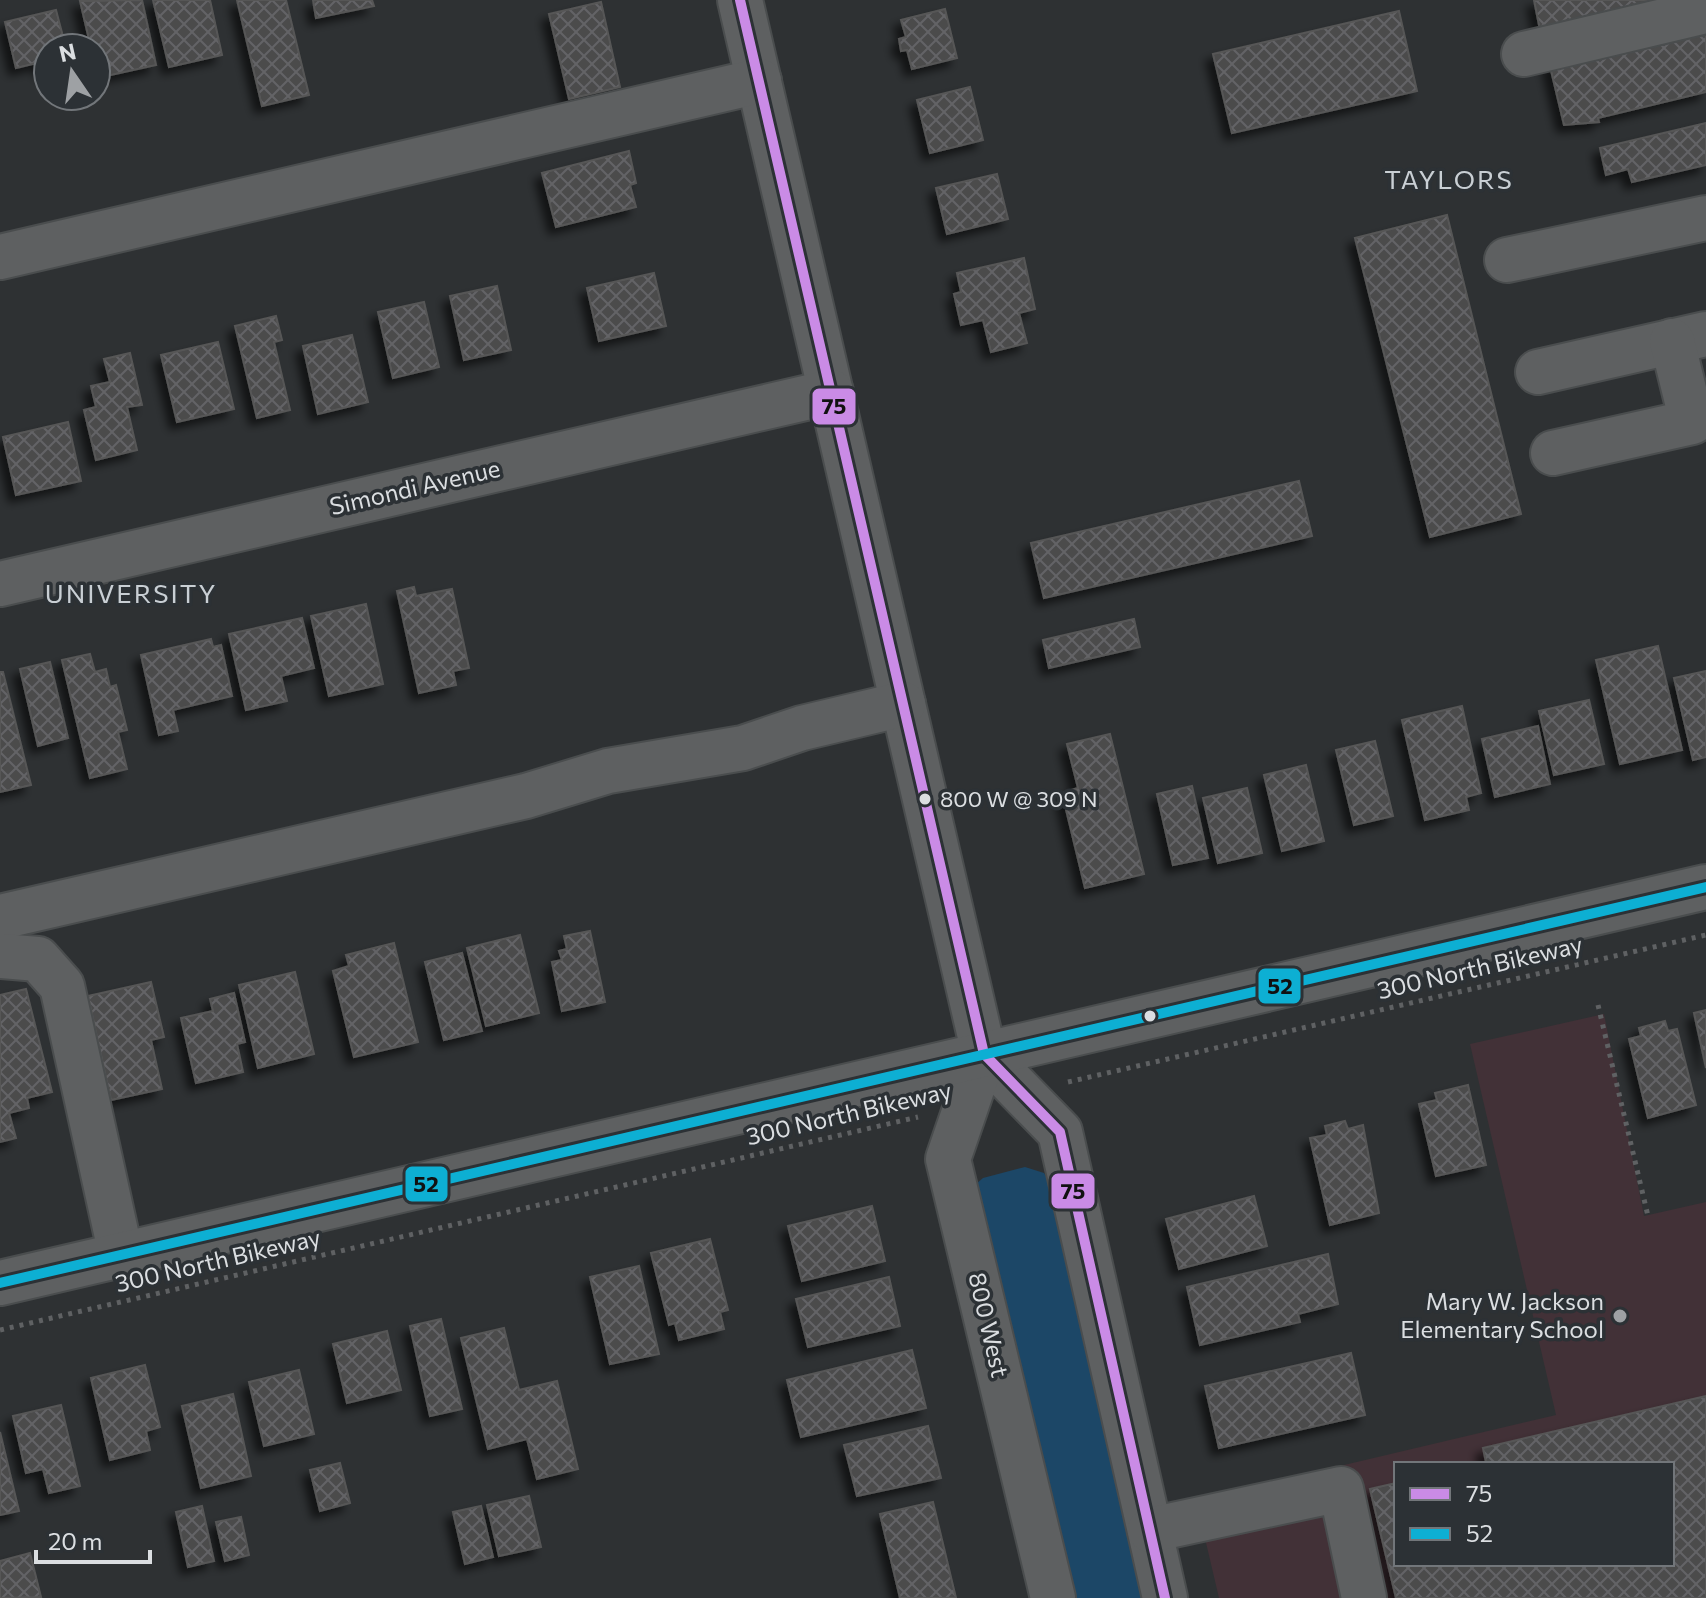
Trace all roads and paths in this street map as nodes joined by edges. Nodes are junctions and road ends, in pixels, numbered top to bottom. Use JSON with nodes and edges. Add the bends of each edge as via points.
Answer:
{"nodes":[{"id":1,"x":740,"y":0,"type":"edge"},
{"id":2,"x":1706,"y":11,"type":"edge"},
{"id":3,"x":1524,"y":54,"type":"dead end"},
{"id":4,"x":759,"y":81,"type":"junction"},
{"id":5,"x":1706,"y":218,"type":"edge"},
{"id":6,"x":0,"y":257,"type":"edge"},
{"id":7,"x":1507,"y":260,"type":"dead end"},
{"id":8,"x":1689,"y":338,"type":"edge"},
{"id":9,"x":1538,"y":372,"type":"dead end"},
{"id":10,"x":831,"y":392,"type":"junction"},
{"id":11,"x":1553,"y":453,"type":"dead end"},
{"id":12,"x":0,"y":584,"type":"edge"},
{"id":13,"x":903,"y":704,"type":"junction"},
{"id":14,"x":1706,"y":887,"type":"edge"},
{"id":15,"x":1706,"y":935,"type":"edge"},
{"id":16,"x":1,"y":936,"type":"edge"},
{"id":17,"x":1598,"y":1005,"type":"dead end"},
{"id":18,"x":984,"y":1054,"type":"junction"},
{"id":19,"x":1022,"y":1093,"type":"junction"},
{"id":20,"x":966,"y":1105,"type":"junction"},
{"id":21,"x":1648,"y":1216,"type":"dead end"},
{"id":22,"x":121,"y":1255,"type":"junction"},
{"id":23,"x":0,"y":1283,"type":"edge"},
{"id":24,"x":0,"y":1330,"type":"edge"},
{"id":25,"x":1150,"y":1530,"type":"junction"},
{"id":26,"x":1053,"y":1598,"type":"edge"},
{"id":27,"x":1165,"y":1598,"type":"edge"},
{"id":28,"x":1364,"y":1598,"type":"edge"}],
"edges":[{"from":1,"to":4,"type":"street"},
{"from":2,"to":3,"type":"street"},
{"from":4,"to":6,"type":"street"},
{"from":4,"to":10,"type":"street"},
{"from":5,"to":7,"type":"street"},
{"from":8,"to":9,"type":"street"},
{"from":8,"to":11,"type":"street","via":[[1692,422]]},
{"from":10,"to":12,"type":"street","name":"Simondi Avenue"},
{"from":10,"to":13,"type":"street"},
{"from":13,"to":16,"type":"street","via":[[743,748],[608,771]]},
{"from":13,"to":18,"type":"street"},
{"from":14,"to":18,"type":"street"},
{"from":15,"to":19,"type":"path","name":"300 North Bikeway"},
{"from":16,"to":22,"type":"street","via":[[38,959],[62,986]]},
{"from":17,"to":21,"type":"path"},
{"from":18,"to":19,"type":"street"},
{"from":18,"to":20,"type":"street","name":"800 West"},
{"from":18,"to":22,"type":"street"},
{"from":19,"to":25,"type":"street","via":[[1060,1132]]},
{"from":20,"to":24,"type":"path","name":"300 North Bikeway"},
{"from":20,"to":26,"type":"street","name":"800 West","via":[[948,1159]]},
{"from":22,"to":23,"type":"street"},
{"from":25,"to":27,"type":"street"},
{"from":25,"to":28,"type":"street","via":[[1341,1489]]}]}
